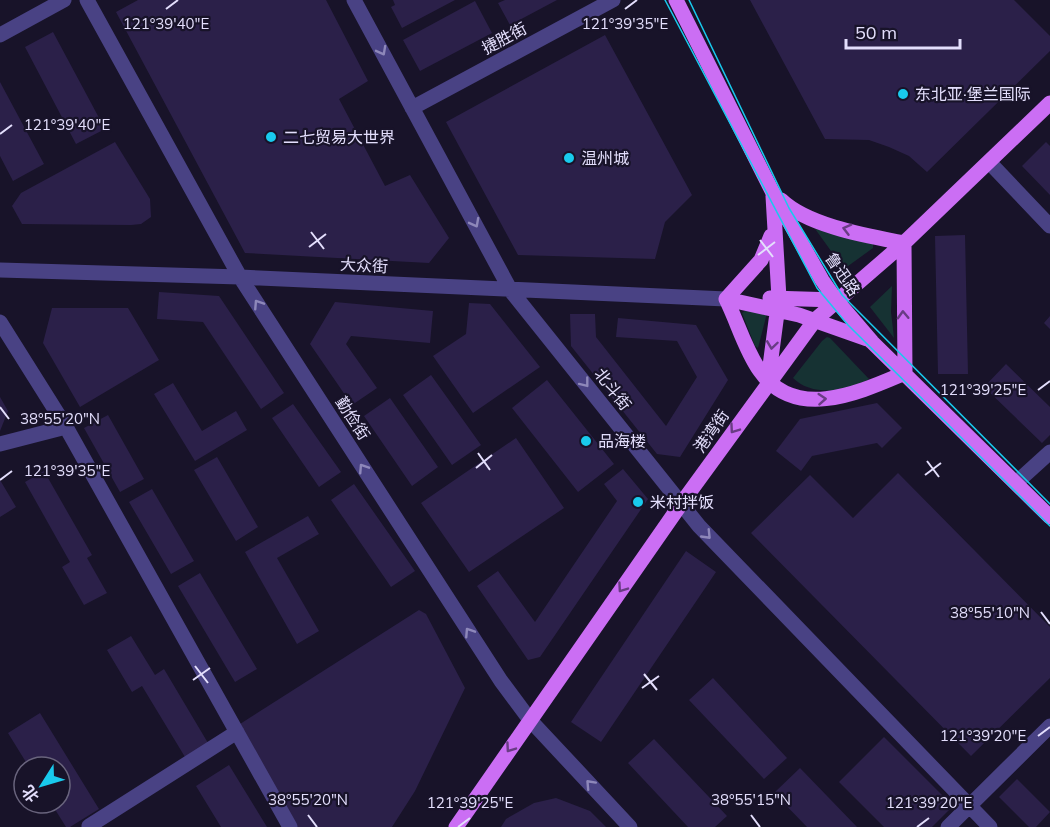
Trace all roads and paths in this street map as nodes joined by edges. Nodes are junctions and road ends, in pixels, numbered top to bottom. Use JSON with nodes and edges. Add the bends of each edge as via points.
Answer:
{"nodes":[{"id":1,"x":64,"y":0,"type":"edge"},
{"id":2,"x":87,"y":0,"type":"edge"},
{"id":3,"x":354,"y":0,"type":"edge"},
{"id":4,"x":613,"y":0,"type":"edge"},
{"id":5,"x":676,"y":0,"type":"edge"},
{"id":6,"x":0,"y":35,"type":"edge"},
{"id":7,"x":1050,"y":103,"type":"edge"},
{"id":8,"x":412,"y":108,"type":"junction"},
{"id":9,"x":990,"y":163,"type":"junction"},
{"id":10,"x":772,"y":191,"type":"junction"},
{"id":11,"x":775,"y":224,"type":"junction"},
{"id":12,"x":1050,"y":226,"type":"edge"},
{"id":13,"x":904,"y":243,"type":"junction"},
{"id":14,"x":0,"y":270,"type":"edge"},
{"id":15,"x":240,"y":277,"type":"junction"},
{"id":16,"x":511,"y":291,"type":"junction"},
{"id":17,"x":726,"y":299,"type":"junction"},
{"id":18,"x":836,"y":300,"type":"junction"},
{"id":19,"x":778,"y":304,"type":"junction"},
{"id":20,"x":815,"y":320,"type":"junction"},
{"id":21,"x":0,"y":322,"type":"edge"},
{"id":22,"x":872,"y":342,"type":"junction"},
{"id":23,"x":904,"y":373,"type":"junction"},
{"id":24,"x":768,"y":381,"type":"junction"},
{"id":25,"x":66,"y":427,"type":"junction"},
{"id":26,"x":0,"y":444,"type":"edge"},
{"id":27,"x":1050,"y":452,"type":"edge"},
{"id":28,"x":1016,"y":483,"type":"junction"},
{"id":29,"x":681,"y":504,"type":"junction"},
{"id":30,"x":1050,"y":517,"type":"edge"},
{"id":31,"x":530,"y":720,"type":"junction"},
{"id":32,"x":1050,"y":726,"type":"edge"},
{"id":33,"x":237,"y":732,"type":"junction"},
{"id":34,"x":969,"y":806,"type":"junction"},
{"id":35,"x":89,"y":826,"type":"edge"},
{"id":36,"x":290,"y":827,"type":"edge"},
{"id":37,"x":456,"y":827,"type":"edge"},
{"id":38,"x":630,"y":827,"type":"edge"},
{"id":39,"x":948,"y":827,"type":"edge"},
{"id":40,"x":990,"y":827,"type":"edge"}],
"edges":[{"from":1,"to":6,"type":"street"},
{"from":2,"to":15,"type":"street","name":"勤俭街"},
{"from":3,"to":8,"type":"street","name":"北斗街","one_way":true},
{"from":4,"to":8,"type":"street","name":"捷胜街"},
{"from":5,"to":10,"type":"main road","name":"鲁迅路"},
{"from":7,"to":9,"type":"main road","name":"港湾街"},
{"from":8,"to":16,"type":"street","name":"北斗街","one_way":true},
{"from":9,"to":12,"type":"street"},
{"from":9,"to":13,"type":"main road","name":"港湾街"},
{"from":10,"to":11,"type":"main road"},
{"from":13,"to":10,"type":"main road","one_way":true,"via":[[809,218],[789,208]]},
{"from":10,"to":18,"type":"main road","name":"鲁迅路"},
{"from":11,"to":17,"type":"main road","via":[[761,260]]},
{"from":11,"to":19,"type":"main road"},
{"from":13,"to":18,"type":"main road","name":"港湾街"},
{"from":23,"to":13,"type":"main road","one_way":true},
{"from":14,"to":15,"type":"street","name":"大众街"},
{"from":15,"to":16,"type":"street","name":"大众街"},
{"from":31,"to":15,"type":"street","name":"勤俭街","one_way":true},
{"from":16,"to":17,"type":"street","name":"大众街"},
{"from":16,"to":29,"type":"street","name":"北斗街","one_way":true},
{"from":17,"to":19,"type":"main road"},
{"from":17,"to":24,"type":"main road","via":[[751,356]]},
{"from":18,"to":19,"type":"main road"},
{"from":18,"to":20,"type":"main road","name":"港湾街"},
{"from":18,"to":22,"type":"main road","name":"鲁迅路"},
{"from":19,"to":20,"type":"main road"},
{"from":19,"to":24,"type":"main road","one_way":true},
{"from":20,"to":22,"type":"main road"},
{"from":20,"to":24,"type":"main road","name":"港湾街"},
{"from":21,"to":25,"type":"street"},
{"from":22,"to":23,"type":"main road","name":"鲁迅路"},
{"from":24,"to":23,"type":"main road","one_way":true,"via":[[784,393],[812,400],[860,392]]},
{"from":23,"to":28,"type":"main road","name":"鲁迅路"},
{"from":24,"to":29,"type":"main road","name":"港湾街","one_way":true},
{"from":25,"to":26,"type":"street"},
{"from":25,"to":33,"type":"street"},
{"from":27,"to":28,"type":"street"},
{"from":28,"to":30,"type":"main road","name":"鲁迅路"},
{"from":29,"to":31,"type":"main road","name":"港湾街","one_way":true},
{"from":29,"to":34,"type":"street","name":"北斗街","one_way":true},
{"from":31,"to":37,"type":"main road","name":"港湾街","one_way":true},
{"from":38,"to":31,"type":"street","name":"勤俭街","one_way":true},
{"from":32,"to":34,"type":"street"},
{"from":33,"to":35,"type":"street"},
{"from":33,"to":36,"type":"street"},
{"from":34,"to":39,"type":"street"},
{"from":34,"to":40,"type":"street","name":"北斗街"}]}
